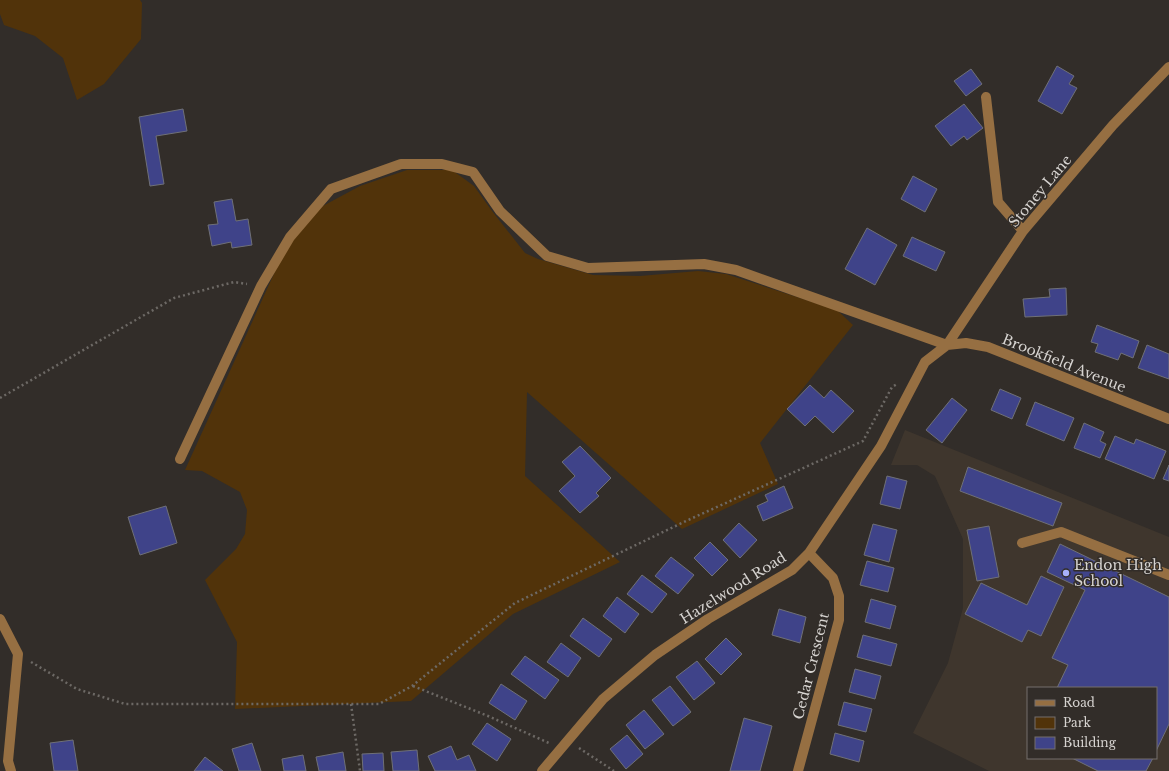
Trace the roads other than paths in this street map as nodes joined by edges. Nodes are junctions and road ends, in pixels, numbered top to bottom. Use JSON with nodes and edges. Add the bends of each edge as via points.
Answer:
{"nodes":[{"id":1,"x":1169,"y":67,"type":"edge"},
{"id":2,"x":986,"y":97,"type":"dead end"},
{"id":3,"x":1023,"y":231,"type":"junction"},
{"id":4,"x":947,"y":345,"type":"junction"},
{"id":5,"x":1169,"y":419,"type":"edge"},
{"id":6,"x":180,"y":459,"type":"dead end"},
{"id":7,"x":1022,"y":543,"type":"dead end"},
{"id":8,"x":809,"y":553,"type":"junction"},
{"id":9,"x":1169,"y":575,"type":"edge"},
{"id":10,"x":0,"y":619,"type":"edge"},
{"id":11,"x":11,"y":771,"type":"edge"},
{"id":12,"x":542,"y":771,"type":"edge"},
{"id":13,"x":798,"y":771,"type":"edge"}],
"edges":[{"from":1,"to":3,"type":"street","name":"Stoney Lane","via":[[1114,125]]},
{"from":2,"to":3,"type":"street","via":[[998,202]]},
{"from":3,"to":4,"type":"street","name":"Stoney Lane"},
{"from":4,"to":5,"type":"street","name":"Brookfield Avenue","via":[[966,343],[988,347]]},
{"from":4,"to":6,"type":"street","via":[[736,270],[704,264],[588,268],[547,256],[500,211],[473,172],[442,164],[401,164],[331,189],[290,237],[261,286]]},
{"from":4,"to":8,"type":"street","name":"Hazelwood Road","via":[[925,362],[880,446]]},
{"from":7,"to":9,"type":"street","via":[[1061,532]]},
{"from":8,"to":12,"type":"street","name":"Hazelwood Road","via":[[792,570],[708,619],[655,655],[603,699]]},
{"from":8,"to":13,"type":"street","name":"Cedar Crescent","via":[[833,578],[839,596],[839,620]]},
{"from":10,"to":11,"type":"street","via":[[18,654],[8,761]]}]}
